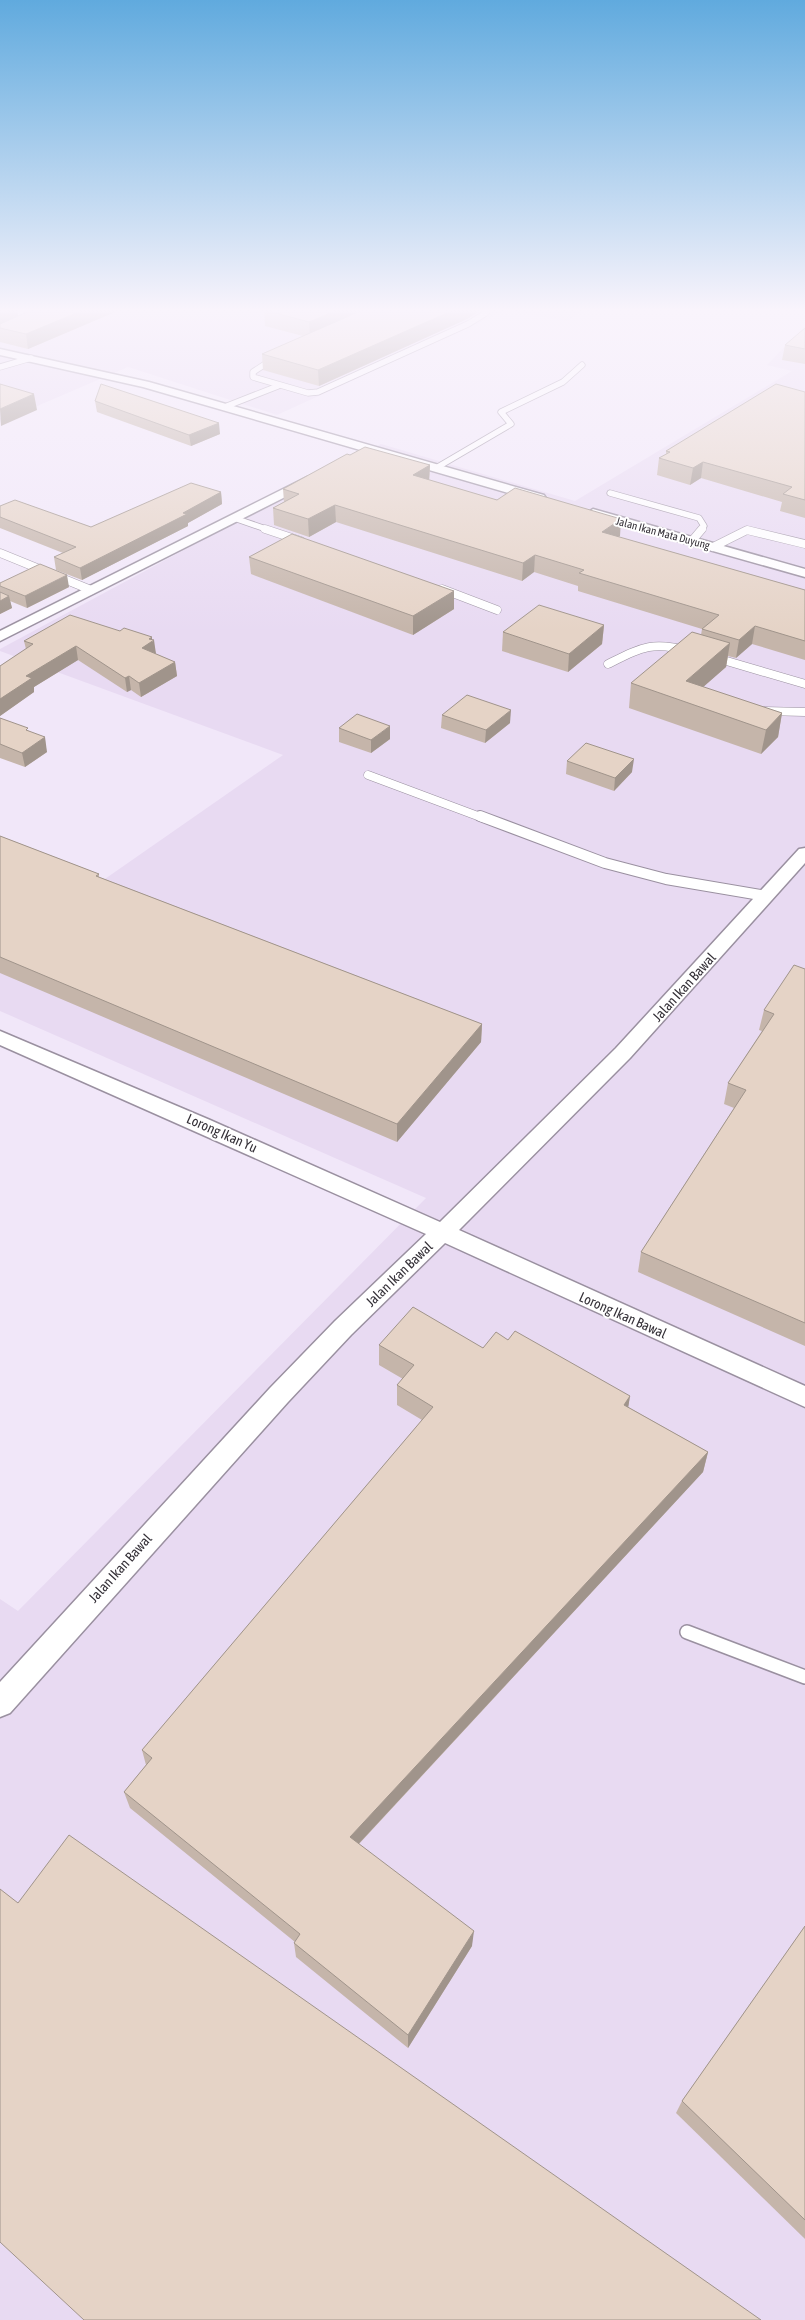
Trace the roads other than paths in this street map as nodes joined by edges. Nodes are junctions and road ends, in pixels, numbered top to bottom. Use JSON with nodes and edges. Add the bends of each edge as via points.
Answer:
{"nodes":[{"id":1,"x":264,"y":417,"type":"edge"},
{"id":2,"x":505,"y":417,"type":"edge"},
{"id":3,"x":370,"y":449,"type":"junction"},
{"id":4,"x":353,"y":458,"type":"edge"},
{"id":5,"x":436,"y":468,"type":"junction"},
{"id":6,"x":319,"y":475,"type":"edge"},
{"id":7,"x":610,"y":493,"type":"dead end"},
{"id":8,"x":549,"y":501,"type":"edge"},
{"id":9,"x":578,"y":509,"type":"edge"},
{"id":10,"x":234,"y":518,"type":"junction"},
{"id":11,"x":691,"y":542,"type":"junction"},
{"id":12,"x":307,"y":543,"type":"edge"},
{"id":13,"x":805,"y":544,"type":"edge"},
{"id":14,"x":713,"y":547,"type":"junction"},
{"id":15,"x":0,"y":553,"type":"edge"},
{"id":16,"x":805,"y":573,"type":"edge"},
{"id":17,"x":435,"y":586,"type":"edge"},
{"id":18,"x":91,"y":590,"type":"junction"},
{"id":19,"x":497,"y":610,"type":"dead end"},
{"id":20,"x":0,"y":637,"type":"edge"},
{"id":21,"x":608,"y":664,"type":"dead end"},
{"id":22,"x":805,"y":684,"type":"edge"},
{"id":23,"x":757,"y":710,"type":"edge"},
{"id":24,"x":805,"y":712,"type":"edge"},
{"id":25,"x":368,"y":775,"type":"dead end"},
{"id":26,"x":805,"y":853,"type":"edge"},
{"id":27,"x":766,"y":896,"type":"junction"},
{"id":28,"x":0,"y":1038,"type":"edge"},
{"id":29,"x":442,"y":1233,"type":"junction"},
{"id":30,"x":805,"y":1396,"type":"edge"},
{"id":31,"x":687,"y":1632,"type":"dead end"},
{"id":32,"x":805,"y":1677,"type":"edge"},
{"id":33,"x":0,"y":1703,"type":"edge"}],
"edges":[{"from":1,"to":3,"type":"street"},
{"from":2,"to":5,"type":"lane","via":[[511,424]]},
{"from":3,"to":4,"type":"street"},
{"from":3,"to":5,"type":"street"},
{"from":5,"to":8,"type":"street"},
{"from":6,"to":10,"type":"street"},
{"from":7,"to":11,"type":"lane","via":[[699,518],[704,526]]},
{"from":9,"to":11,"type":"street","name":"Jalan Ikan Mata Duyung"},
{"from":10,"to":12,"type":"lane"},
{"from":10,"to":18,"type":"street"},
{"from":11,"to":14,"type":"street","name":"Jalan Ikan Mata Duyung"},
{"from":13,"to":14,"type":"lane","via":[[747,530]]},
{"from":14,"to":16,"type":"street","name":"Jalan Ikan Mata Duyung"},
{"from":15,"to":18,"type":"lane"},
{"from":17,"to":19,"type":"lane"},
{"from":18,"to":20,"type":"street"},
{"from":21,"to":22,"type":"lane","via":[[646,645],[660,644]]},
{"from":23,"to":24,"type":"lane"},
{"from":25,"to":27,"type":"lane","via":[[605,863],[666,879]]},
{"from":26,"to":27,"type":"street","name":"Jalan Ikan Bawal"},
{"from":27,"to":29,"type":"street","name":"Jalan Ikan Bawal","via":[[624,1053]]},
{"from":28,"to":29,"type":"street","name":"Lorong Ikan Yu","via":[[318,1175]]},
{"from":29,"to":30,"type":"street","name":"Lorong Ikan Bawal"},
{"from":29,"to":33,"type":"street","name":"Jalan Ikan Bawal","via":[[342,1328]]},
{"from":31,"to":32,"type":"lane"}]}
